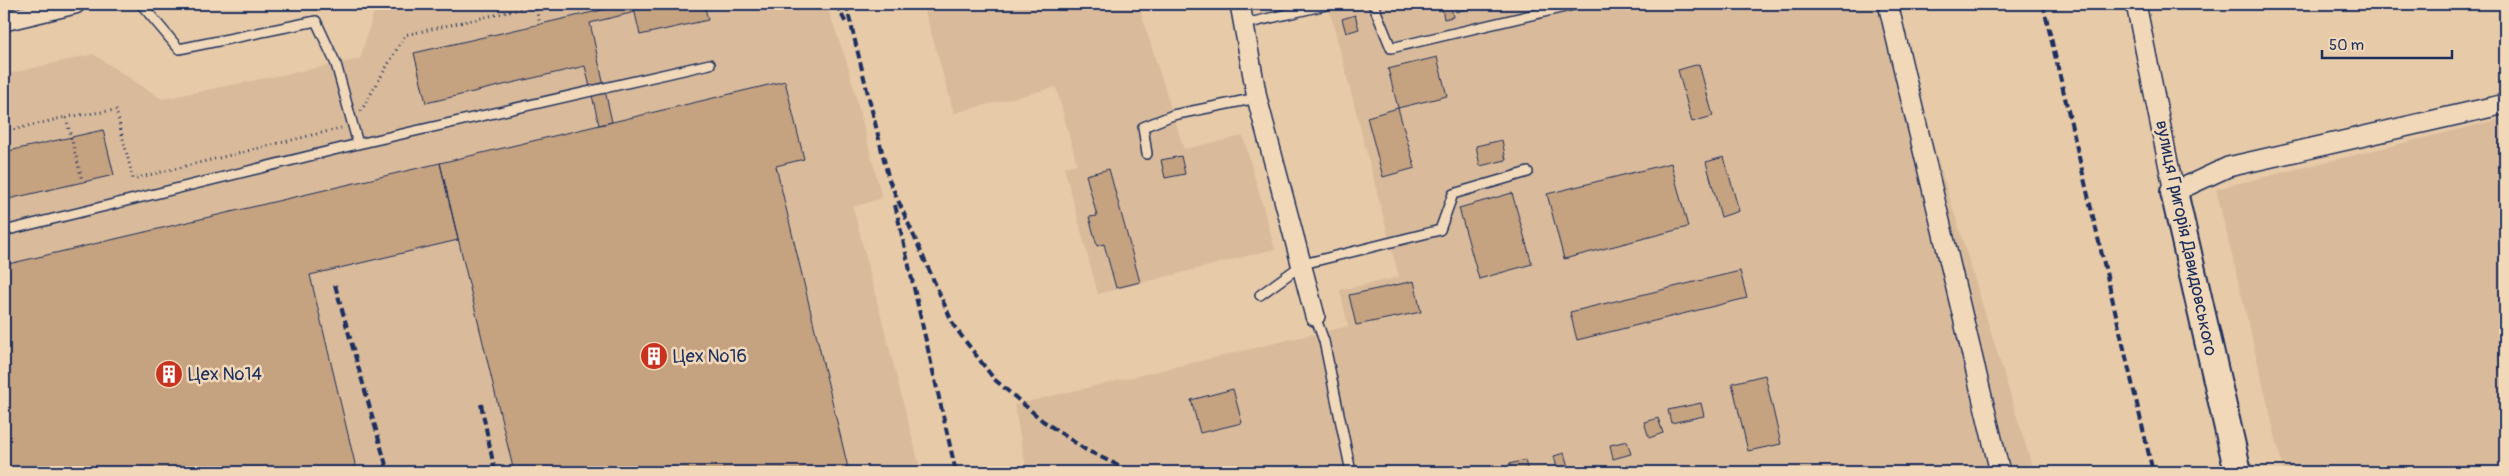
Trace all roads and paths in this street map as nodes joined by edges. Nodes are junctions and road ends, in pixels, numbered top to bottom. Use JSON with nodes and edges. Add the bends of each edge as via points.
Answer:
{"nodes":[{"id":1,"x":75,"y":4,"type":"edge"},
{"id":2,"x":141,"y":4,"type":"edge"},
{"id":3,"x":1240,"y":4,"type":"edge"},
{"id":4,"x":1330,"y":4,"type":"edge"},
{"id":5,"x":1373,"y":4,"type":"edge"},
{"id":6,"x":1578,"y":4,"type":"edge"},
{"id":7,"x":1888,"y":4,"type":"edge"},
{"id":8,"x":2136,"y":4,"type":"edge"},
{"id":9,"x":4,"y":21,"type":"edge"},
{"id":10,"x":540,"y":24,"type":"dead end"},
{"id":11,"x":1245,"y":24,"type":"junction"},
{"id":12,"x":710,"y":64,"type":"dead end"},
{"id":13,"x":1257,"y":98,"type":"junction"},
{"id":14,"x":2505,"y":104,"type":"edge"},
{"id":15,"x":66,"y":117,"type":"junction"},
{"id":16,"x":353,"y":125,"type":"junction"},
{"id":17,"x":4,"y":132,"type":"edge"},
{"id":18,"x":358,"y":144,"type":"junction"},
{"id":19,"x":1147,"y":154,"type":"dead end"},
{"id":20,"x":1528,"y":172,"type":"dead end"},
{"id":21,"x":82,"y":180,"type":"dead end"},
{"id":22,"x":2174,"y":192,"type":"junction"},
{"id":23,"x":4,"y":231,"type":"edge"},
{"id":24,"x":1303,"y":264,"type":"junction"},
{"id":25,"x":1260,"y":295,"type":"dead end"},
{"id":26,"x":1316,"y":316,"type":"joint"},
{"id":27,"x":1351,"y":472,"type":"edge"},
{"id":28,"x":2000,"y":472,"type":"edge"},
{"id":29,"x":2238,"y":472,"type":"edge"}],
"edges":[{"from":1,"to":9,"type":"street"},
{"from":2,"to":16,"type":"lane","via":[[179,49],[316,22],[336,64]]},
{"from":3,"to":11,"type":"street"},
{"from":4,"to":11,"type":"lane"},
{"from":5,"to":6,"type":"lane","via":[[1391,48]]},
{"from":7,"to":28,"type":"street"},
{"from":8,"to":22,"type":"street","name":"вулиця Григорія Давидовського"},
{"from":10,"to":16,"type":"path","via":[[535,6],[405,35]]},
{"from":11,"to":13,"type":"street"},
{"from":12,"to":18,"type":"lane"},
{"from":13,"to":19,"type":"lane","via":[[1173,115],[1143,127]]},
{"from":13,"to":24,"type":"street"},
{"from":14,"to":22,"type":"street","via":[[2228,167]]},
{"from":15,"to":16,"type":"path","via":[[116,110],[133,179]]},
{"from":15,"to":17,"type":"path"},
{"from":15,"to":21,"type":"path"},
{"from":16,"to":18,"type":"lane"},
{"from":18,"to":23,"type":"lane"},
{"from":20,"to":24,"type":"lane","via":[[1453,194],[1440,230]]},
{"from":22,"to":29,"type":"street","name":"вулиця Григорія Давидовського"},
{"from":24,"to":25,"type":"lane"},
{"from":24,"to":26,"type":"street"},
{"from":26,"to":27,"type":"lane"}]}
